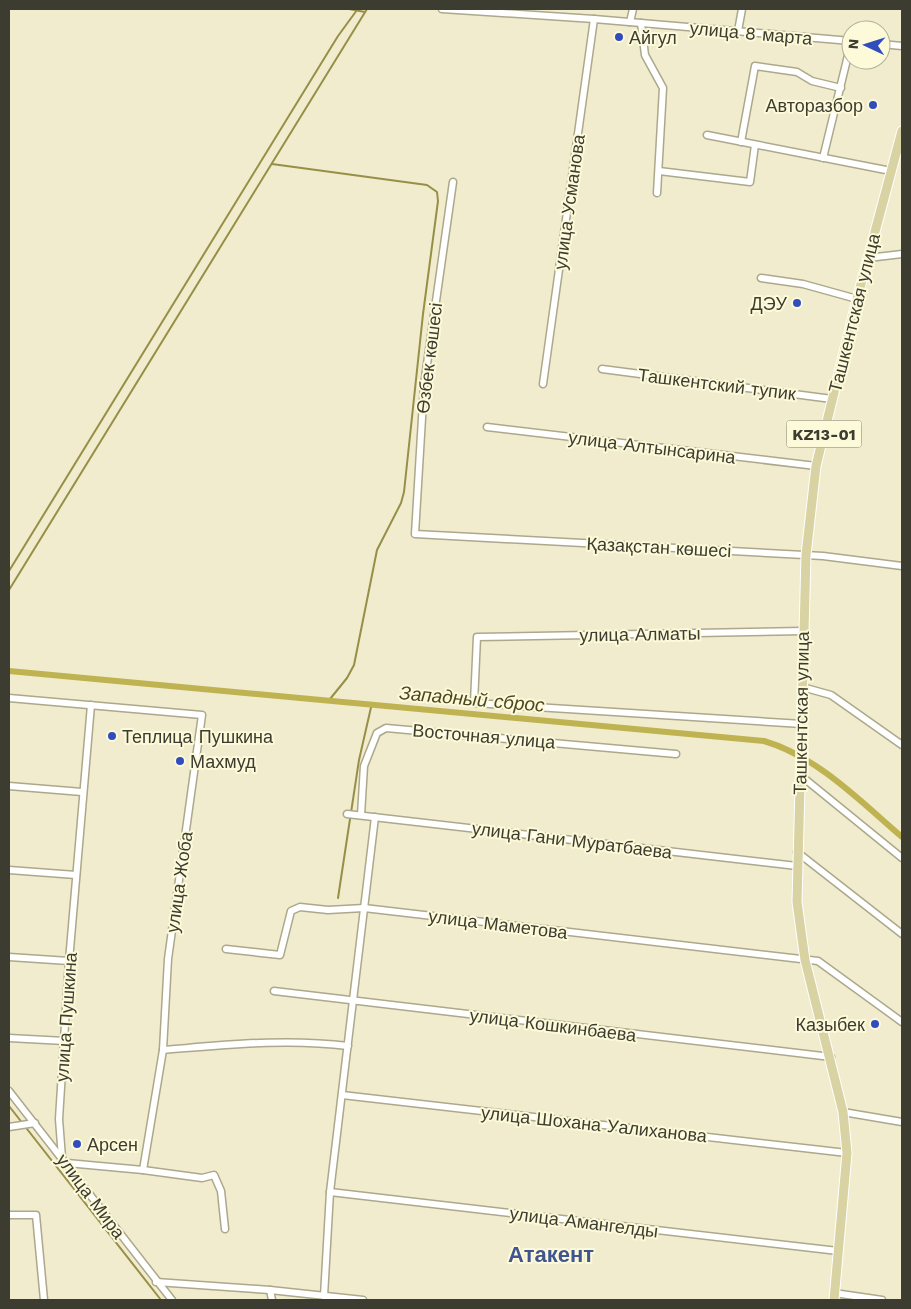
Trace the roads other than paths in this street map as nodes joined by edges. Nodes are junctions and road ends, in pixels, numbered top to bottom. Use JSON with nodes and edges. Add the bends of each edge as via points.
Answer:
{"nodes":[{"id":1,"x":442,"y":9,"type":"edge"},
{"id":2,"x":633,"y":9,"type":"edge"},
{"id":3,"x":742,"y":9,"type":"edge"},
{"id":4,"x":519,"y":11,"type":"edge"},
{"id":5,"x":594,"y":19,"type":"junction"},
{"id":6,"x":630,"y":22,"type":"junction"},
{"id":7,"x":641,"y":23,"type":"junction"},
{"id":8,"x":738,"y":31,"type":"junction"},
{"id":9,"x":841,"y":41,"type":"edge"},
{"id":10,"x":845,"y":70,"type":"edge"},
{"id":11,"x":841,"y":88,"type":"junction"},
{"id":12,"x":902,"y":131,"type":"edge"},
{"id":13,"x":707,"y":135,"type":"dead end"},
{"id":14,"x":741,"y":142,"type":"junction"},
{"id":15,"x":755,"y":145,"type":"junction"},
{"id":16,"x":823,"y":158,"type":"junction"},
{"id":17,"x":891,"y":171,"type":"junction"},
{"id":18,"x":658,"y":172,"type":"junction"},
{"id":19,"x":453,"y":182,"type":"dead end"},
{"id":20,"x":658,"y":193,"type":"dead end"},
{"id":21,"x":902,"y":254,"type":"edge"},
{"id":22,"x":868,"y":258,"type":"junction"},
{"id":23,"x":761,"y":278,"type":"dead end"},
{"id":24,"x":857,"y":298,"type":"junction"},
{"id":25,"x":602,"y":369,"type":"dead end"},
{"id":26,"x":543,"y":384,"type":"dead end"},
{"id":27,"x":832,"y":398,"type":"junction"},
{"id":28,"x":487,"y":427,"type":"dead end"},
{"id":29,"x":816,"y":466,"type":"junction"},
{"id":30,"x":415,"y":534,"type":"joint"},
{"id":31,"x":806,"y":555,"type":"junction"},
{"id":32,"x":902,"y":566,"type":"edge"},
{"id":33,"x":803,"y":631,"type":"junction"},
{"id":34,"x":802,"y":687,"type":"junction"},
{"id":35,"x":9,"y":698,"type":"edge"},
{"id":36,"x":474,"y":703,"type":"joint"},
{"id":37,"x":90,"y":705,"type":"junction"},
{"id":38,"x":802,"y":724,"type":"junction"},
{"id":39,"x":902,"y":745,"type":"edge"},
{"id":40,"x":676,"y":754,"type":"dead end"},
{"id":41,"x":801,"y":771,"type":"junction"},
{"id":42,"x":9,"y":786,"type":"edge"},
{"id":43,"x":82,"y":792,"type":"junction"},
{"id":44,"x":347,"y":814,"type":"dead end"},
{"id":45,"x":361,"y":815,"type":"junction"},
{"id":46,"x":375,"y":817,"type":"junction"},
{"id":47,"x":797,"y":852,"type":"junction"},
{"id":48,"x":902,"y":858,"type":"edge"},
{"id":49,"x":797,"y":866,"type":"junction"},
{"id":50,"x":9,"y":870,"type":"edge"},
{"id":51,"x":76,"y":875,"type":"junction"},
{"id":52,"x":364,"y":908,"type":"junction"},
{"id":53,"x":902,"y":934,"type":"edge"},
{"id":54,"x":226,"y":949,"type":"dead end"},
{"id":55,"x":9,"y":957,"type":"edge"},
{"id":56,"x":805,"y":960,"type":"junction"},
{"id":57,"x":69,"y":961,"type":"junction"},
{"id":58,"x":274,"y":991,"type":"dead end"},
{"id":59,"x":353,"y":1002,"type":"junction"},
{"id":60,"x":902,"y":1022,"type":"edge"},
{"id":61,"x":9,"y":1038,"type":"edge"},
{"id":62,"x":65,"y":1041,"type":"junction"},
{"id":63,"x":348,"y":1046,"type":"junction"},
{"id":64,"x":163,"y":1050,"type":"junction"},
{"id":65,"x":831,"y":1057,"type":"junction"},
{"id":66,"x":9,"y":1091,"type":"edge"},
{"id":67,"x":342,"y":1095,"type":"junction"},
{"id":68,"x":843,"y":1112,"type":"junction"},
{"id":69,"x":902,"y":1122,"type":"edge"},
{"id":70,"x":35,"y":1123,"type":"junction"},
{"id":71,"x":9,"y":1127,"type":"edge"},
{"id":72,"x":847,"y":1152,"type":"junction"},
{"id":73,"x":64,"y":1161,"type":"junction"},
{"id":74,"x":143,"y":1170,"type":"junction"},
{"id":75,"x":330,"y":1192,"type":"junction"},
{"id":76,"x":9,"y":1215,"type":"edge"},
{"id":77,"x":225,"y":1230,"type":"dead end"},
{"id":78,"x":838,"y":1251,"type":"junction"},
{"id":79,"x":156,"y":1282,"type":"junction"},
{"id":80,"x":270,"y":1290,"type":"junction"},
{"id":81,"x":324,"y":1296,"type":"junction"},
{"id":82,"x":834,"y":1297,"type":"edge"},
{"id":83,"x":44,"y":1300,"type":"edge"},
{"id":84,"x":172,"y":1300,"type":"edge"},
{"id":85,"x":272,"y":1300,"type":"edge"},
{"id":86,"x":363,"y":1300,"type":"edge"},
{"id":87,"x":882,"y":1300,"type":"edge"}],
"edges":[{"from":1,"to":4,"type":"street","name":"улица 8 марта"},
{"from":2,"to":6,"type":"street"},
{"from":3,"to":8,"type":"street"},
{"from":4,"to":5,"type":"street","name":"улица 8 марта"},
{"from":5,"to":6,"type":"street","name":"улица 8 марта"},
{"from":5,"to":26,"type":"street","name":"улица Усманова"},
{"from":6,"to":7,"type":"street","name":"улица 8 марта"},
{"from":7,"to":8,"type":"street","name":"улица 8 марта"},
{"from":7,"to":18,"type":"street","via":[[645,55],[662,88]]},
{"from":8,"to":9,"type":"street","name":"улица 8 марта"},
{"from":10,"to":11,"type":"street"},
{"from":11,"to":14,"type":"street","via":[[812,81],[797,72],[755,66]]},
{"from":11,"to":16,"type":"street"},
{"from":12,"to":17,"type":"main road","name":"Ташкентская улица","number":"KZ13-01"},
{"from":13,"to":14,"type":"street"},
{"from":14,"to":15,"type":"street"},
{"from":15,"to":16,"type":"street"},
{"from":15,"to":18,"type":"street","via":[[750,182]]},
{"from":16,"to":17,"type":"street"},
{"from":17,"to":22,"type":"main road","name":"Ташкентская улица","number":"KZ13-01"},
{"from":18,"to":20,"type":"street"},
{"from":19,"to":30,"type":"street","name":"Өзбек көшесі","via":[[424,385]]},
{"from":21,"to":22,"type":"street"},
{"from":22,"to":24,"type":"main road","name":"Ташкентская улица","number":"KZ13-01"},
{"from":23,"to":24,"type":"street","via":[[804,284]]},
{"from":24,"to":27,"type":"main road","name":"Ташкентская улица","number":"KZ13-01"},
{"from":25,"to":27,"type":"street","name":"Ташкентский тупик"},
{"from":27,"to":29,"type":"main road","name":"Ташкентская улица","number":"KZ13-01"},
{"from":28,"to":29,"type":"street","name":"улица Алтынсарина"},
{"from":29,"to":31,"type":"main road","name":"Ташкентская улица","number":"KZ13-01"},
{"from":30,"to":31,"type":"street","name":"Қазақстан көшесі"},
{"from":31,"to":32,"type":"street","name":"Қазақстан көшесі"},
{"from":31,"to":33,"type":"main road","name":"Ташкентская улица","number":"KZ13-01"},
{"from":33,"to":34,"type":"main road","name":"Ташкентская улица","number":"KZ13-01"},
{"from":33,"to":36,"type":"street","name":"улица Алматы","via":[[477,637]]},
{"from":34,"to":38,"type":"main road","name":"Ташкентская улица","number":"KZ13-01"},
{"from":34,"to":39,"type":"street","via":[[830,695]]},
{"from":35,"to":37,"type":"street"},
{"from":36,"to":38,"type":"street","name":"Восточная улица"},
{"from":37,"to":43,"type":"street","name":"улица Пушкина"},
{"from":37,"to":64,"type":"street","name":"улица Жоба","via":[[202,715],[168,959]]},
{"from":38,"to":41,"type":"main road","name":"Ташкентская улица","number":"KZ13-01"},
{"from":40,"to":45,"type":"street","name":"Восточная улица","via":[[386,728],[377,733],[364,766]]},
{"from":41,"to":47,"type":"main road","name":"Ташкентская улица","number":"KZ13-01"},
{"from":41,"to":48,"type":"street"},
{"from":42,"to":43,"type":"street"},
{"from":43,"to":51,"type":"street","name":"улица Пушкина"},
{"from":44,"to":45,"type":"street","name":"улица Гани Муратбаева"},
{"from":45,"to":46,"type":"street","name":"улица Гани Муратбаева"},
{"from":46,"to":49,"type":"street","name":"улица Гани Муратбаева"},
{"from":46,"to":52,"type":"street"},
{"from":47,"to":49,"type":"main road","name":"Ташкентская улица","number":"KZ13-01"},
{"from":47,"to":53,"type":"street"},
{"from":49,"to":56,"type":"main road","name":"Ташкентская улица","number":"KZ13-01","via":[[797,902]]},
{"from":50,"to":51,"type":"street"},
{"from":51,"to":57,"type":"street","name":"улица Пушкина"},
{"from":52,"to":54,"type":"street","name":"улица Маметова","via":[[328,910],[300,907],[290,911],[280,955]]},
{"from":52,"to":56,"type":"street","name":"улица Маметова"},
{"from":52,"to":59,"type":"street"},
{"from":55,"to":57,"type":"street"},
{"from":56,"to":60,"type":"street","name":"улица Маметова","via":[[818,961]]},
{"from":56,"to":65,"type":"main road","name":"Ташкентская улица","number":"KZ13-01"},
{"from":57,"to":62,"type":"street","name":"улица Пушкина"},
{"from":58,"to":59,"type":"street","name":"улица Кошкинбаева"},
{"from":59,"to":63,"type":"street"},
{"from":59,"to":65,"type":"street","name":"улица Кошкинбаева"},
{"from":61,"to":62,"type":"street"},
{"from":62,"to":73,"type":"street","name":"улица Пушкина","via":[[59,1119]]},
{"from":63,"to":64,"type":"street","via":[[278,1041]]},
{"from":63,"to":67,"type":"street"},
{"from":64,"to":74,"type":"street","name":"улица Жоба"},
{"from":65,"to":68,"type":"main road","name":"Ташкентская улица","number":"KZ13-01"},
{"from":66,"to":70,"type":"street","name":"улица Мира"},
{"from":67,"to":72,"type":"street","name":"улица Шохана Уалиханова"},
{"from":67,"to":75,"type":"street"},
{"from":68,"to":69,"type":"street"},
{"from":68,"to":72,"type":"main road","name":"Ташкентская улица","number":"KZ13-01"},
{"from":70,"to":71,"type":"street"},
{"from":70,"to":73,"type":"street","name":"улица Мира"},
{"from":72,"to":78,"type":"main road","name":"Ташкентская улица","number":"KZ13-01"},
{"from":73,"to":74,"type":"street"},
{"from":73,"to":79,"type":"street","name":"улица Мира"},
{"from":74,"to":77,"type":"street","via":[[202,1178],[214,1175],[221,1191]]},
{"from":75,"to":78,"type":"street","name":"улица Амангелды"},
{"from":75,"to":81,"type":"street"},
{"from":76,"to":83,"type":"street","via":[[36,1215]]},
{"from":78,"to":82,"type":"main road","name":"Ташкентская улица","number":"KZ13-01"},
{"from":79,"to":80,"type":"street"},
{"from":79,"to":84,"type":"street","name":"улица Мира"},
{"from":80,"to":81,"type":"street"},
{"from":80,"to":85,"type":"street"},
{"from":81,"to":86,"type":"street"},
{"from":82,"to":87,"type":"street"}]}
